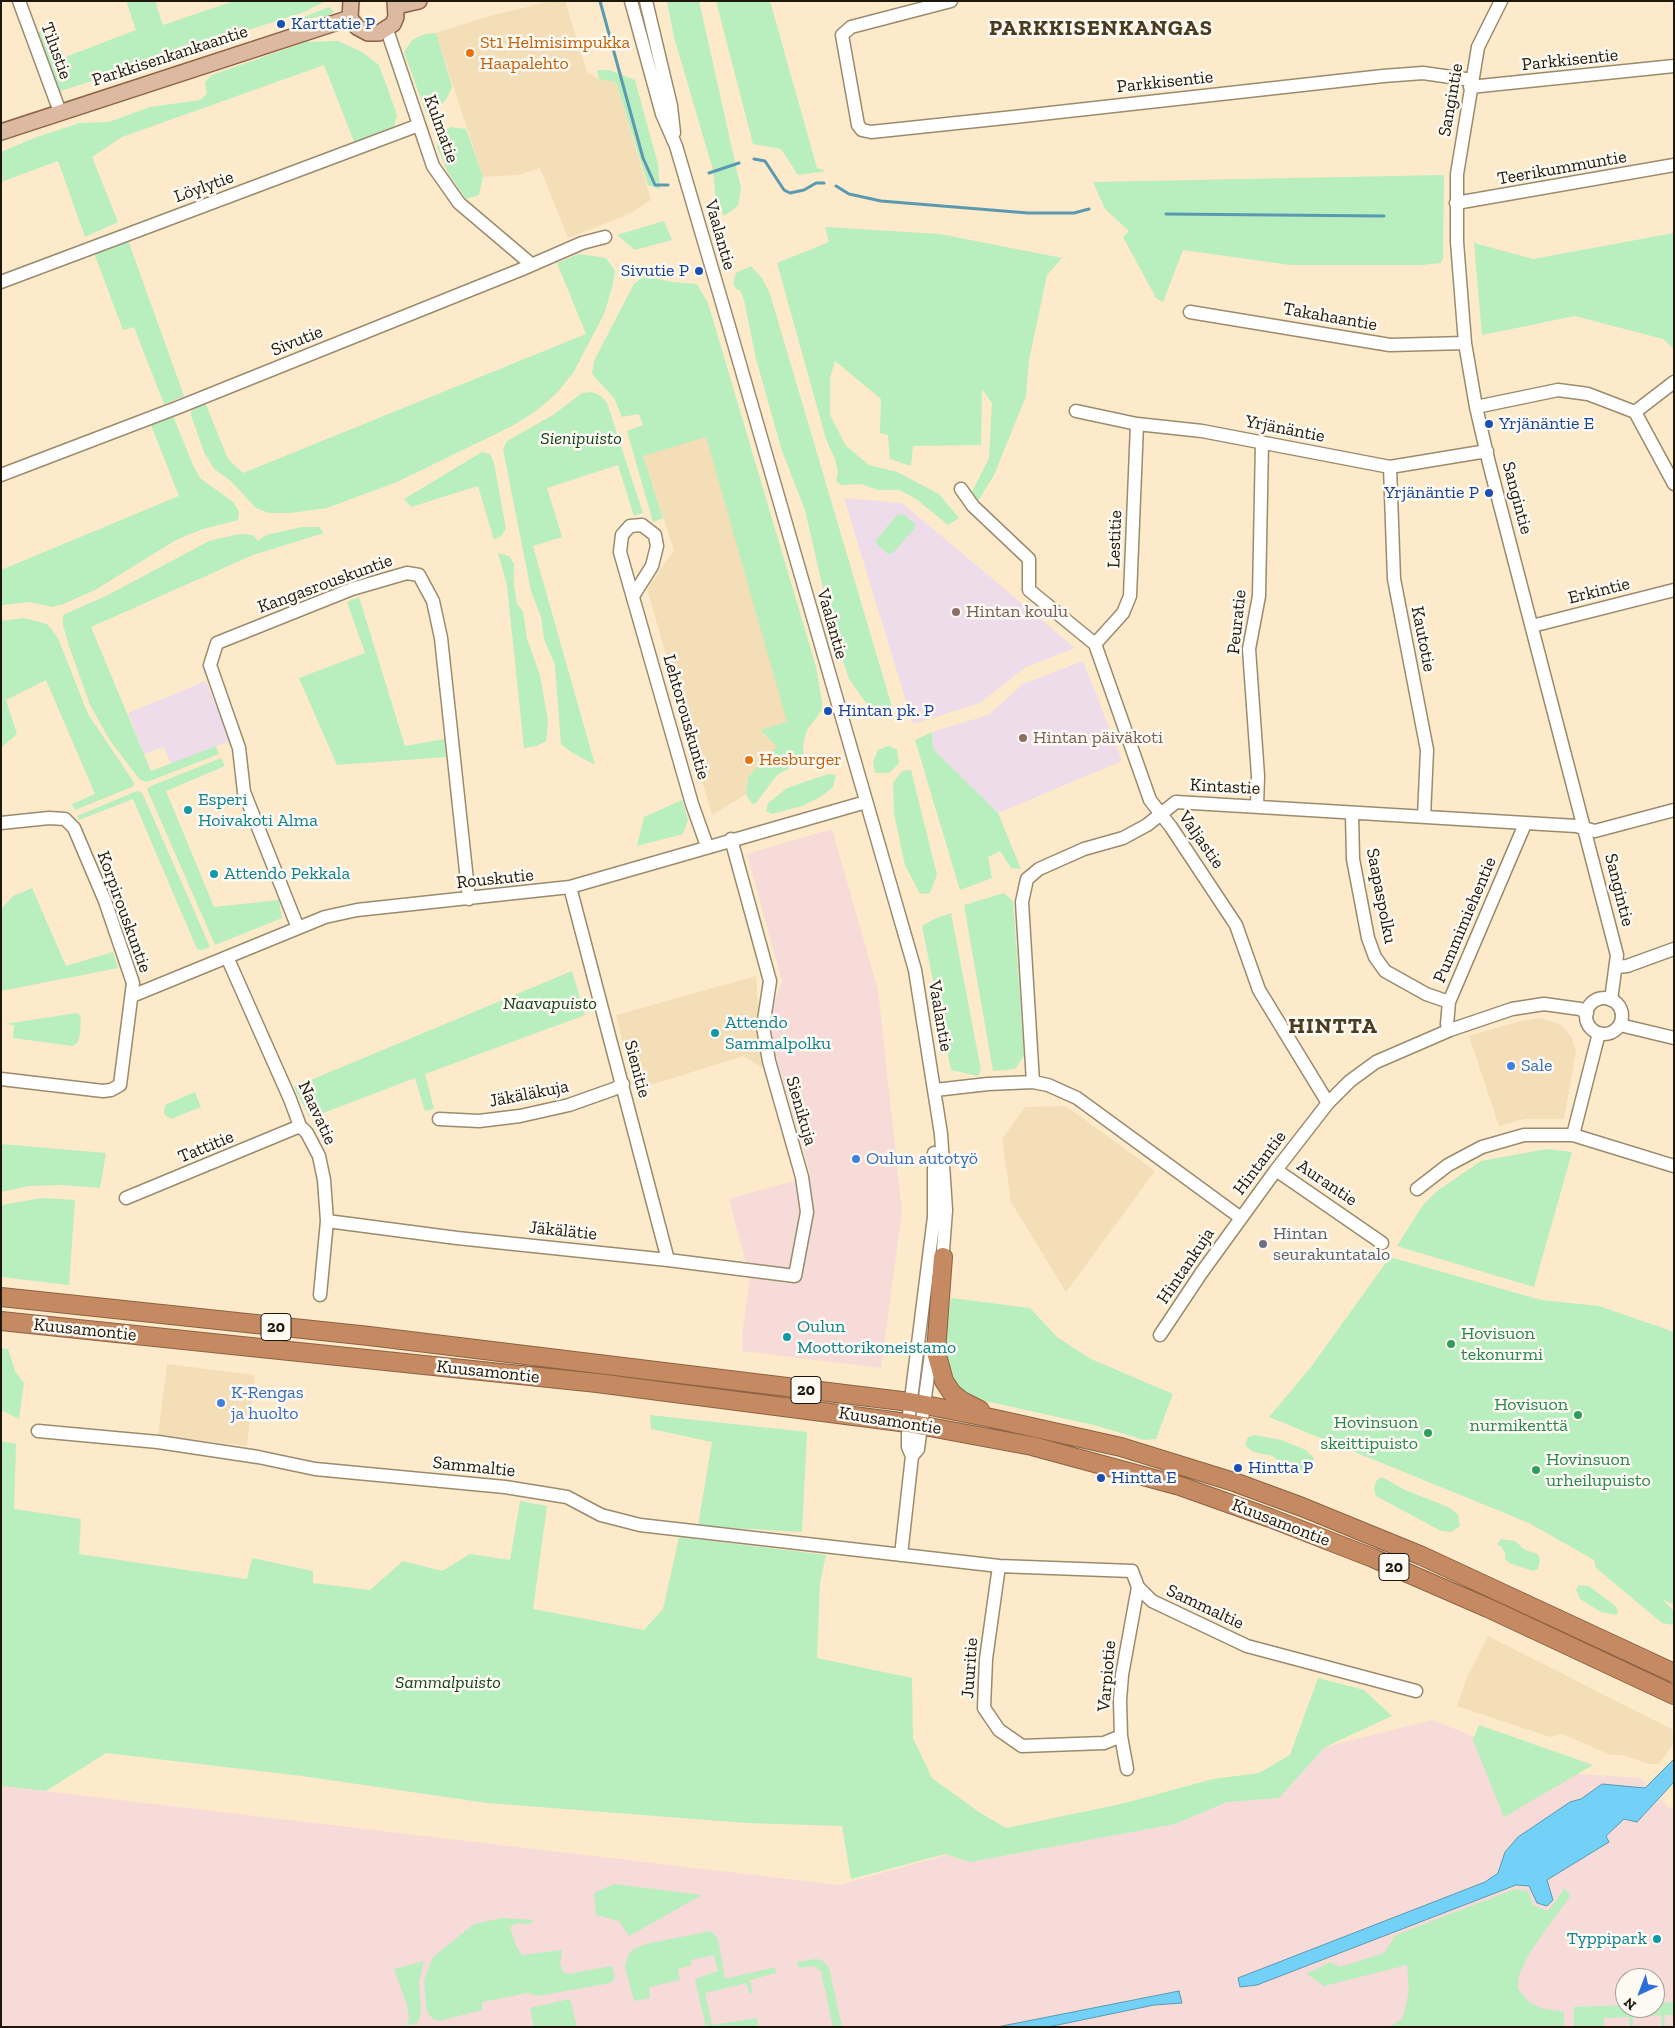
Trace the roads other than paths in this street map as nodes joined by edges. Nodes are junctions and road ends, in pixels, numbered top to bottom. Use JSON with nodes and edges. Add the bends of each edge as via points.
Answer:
{"nodes":[{"id":1,"x":19,"y":1,"type":"edge"},
{"id":2,"x":351,"y":1,"type":"edge"},
{"id":3,"x":420,"y":1,"type":"edge"},
{"id":4,"x":631,"y":1,"type":"edge"},
{"id":5,"x":646,"y":1,"type":"edge"},
{"id":6,"x":951,"y":1,"type":"edge"},
{"id":7,"x":1501,"y":1,"type":"edge"},
{"id":8,"x":396,"y":3,"type":"edge"},
{"id":9,"x":350,"y":18,"type":"junction"},
{"id":10,"x":387,"y":30,"type":"junction"},
{"id":11,"x":1674,"y":66,"type":"edge"},
{"id":12,"x":1471,"y":84,"type":"junction"},
{"id":13,"x":60,"y":112,"type":"junction"},
{"id":14,"x":420,"y":125,"type":"junction"},
{"id":15,"x":1,"y":132,"type":"edge"},
{"id":16,"x":676,"y":146,"type":"junction"},
{"id":17,"x":1674,"y":165,"type":"edge"},
{"id":18,"x":1456,"y":203,"type":"junction"},
{"id":19,"x":605,"y":237,"type":"dead end"},
{"id":20,"x":531,"y":264,"type":"junction"},
{"id":21,"x":1,"y":282,"type":"edge"},
{"id":22,"x":1190,"y":312,"type":"dead end"},
{"id":23,"x":1465,"y":343,"type":"junction"},
{"id":24,"x":1674,"y":382,"type":"edge"},
{"id":25,"x":1476,"y":407,"type":"junction"},
{"id":26,"x":1076,"y":411,"type":"dead end"},
{"id":27,"x":1635,"y":412,"type":"junction"},
{"id":28,"x":1137,"y":424,"type":"junction"},
{"id":29,"x":1262,"y":442,"type":"junction"},
{"id":30,"x":1487,"y":452,"type":"junction"},
{"id":31,"x":1390,"y":467,"type":"junction"},
{"id":32,"x":1,"y":475,"type":"edge"},
{"id":33,"x":1674,"y":484,"type":"edge"},
{"id":34,"x":961,"y":489,"type":"dead end"},
{"id":35,"x":1674,"y":590,"type":"edge"},
{"id":36,"x":633,"y":596,"type":"junction"},
{"id":37,"x":1532,"y":626,"type":"junction"},
{"id":38,"x":1095,"y":644,"type":"junction"},
{"id":39,"x":866,"y":802,"type":"junction"},
{"id":40,"x":1257,"y":806,"type":"junction"},
{"id":41,"x":1674,"y":810,"type":"edge"},
{"id":42,"x":1160,"y":814,"type":"junction"},
{"id":43,"x":1352,"y":814,"type":"junction"},
{"id":44,"x":1424,"y":818,"type":"junction"},
{"id":45,"x":1,"y":823,"type":"edge"},
{"id":46,"x":1525,"y":824,"type":"junction"},
{"id":47,"x":1585,"y":828,"type":"junction"},
{"id":48,"x":731,"y":839,"type":"junction"},
{"id":49,"x":707,"y":846,"type":"junction"},
{"id":50,"x":570,"y":887,"type":"junction"},
{"id":51,"x":470,"y":899,"type":"junction"},
{"id":52,"x":298,"y":928,"type":"junction"},
{"id":53,"x":1674,"y":950,"type":"edge"},
{"id":54,"x":227,"y":957,"type":"junction"},
{"id":55,"x":1617,"y":967,"type":"junction"},
{"id":56,"x":132,"y":996,"type":"junction"},
{"id":57,"x":1611,"y":1000,"type":"junction"},
{"id":58,"x":1449,"y":1002,"type":"junction"},
{"id":59,"x":1587,"y":1013,"type":"junction"},
{"id":60,"x":1620,"y":1026,"type":"junction"},
{"id":61,"x":1450,"y":1030,"type":"junction"},
{"id":62,"x":1599,"y":1033,"type":"junction"},
{"id":63,"x":1674,"y":1038,"type":"edge"},
{"id":64,"x":1,"y":1079,"type":"edge"},
{"id":65,"x":1033,"y":1082,"type":"junction"},
{"id":66,"x":623,"y":1084,"type":"junction"},
{"id":67,"x":935,"y":1090,"type":"junction"},
{"id":68,"x":1328,"y":1103,"type":"junction"},
{"id":69,"x":938,"y":1116,"type":"junction"},
{"id":70,"x":439,"y":1119,"type":"dead end"},
{"id":71,"x":300,"y":1126,"type":"junction"},
{"id":72,"x":1573,"y":1135,"type":"junction"},
{"id":73,"x":1674,"y":1166,"type":"edge"},
{"id":74,"x":1276,"y":1170,"type":"junction"},
{"id":75,"x":1417,"y":1189,"type":"dead end"},
{"id":76,"x":126,"y":1198,"type":"dead end"},
{"id":77,"x":1241,"y":1218,"type":"junction"},
{"id":78,"x":327,"y":1221,"type":"junction"},
{"id":79,"x":1382,"y":1243,"type":"dead end"},
{"id":80,"x":943,"y":1257,"type":"junction"},
{"id":81,"x":668,"y":1260,"type":"junction"},
{"id":82,"x":795,"y":1276,"type":"joint"},
{"id":83,"x":320,"y":1295,"type":"dead end"},
{"id":84,"x":1,"y":1297,"type":"edge"},
{"id":85,"x":1,"y":1321,"type":"edge"},
{"id":86,"x":1160,"y":1334,"type":"dead end"},
{"id":87,"x":917,"y":1404,"type":"junction"},
{"id":88,"x":990,"y":1418,"type":"junction"},
{"id":89,"x":915,"y":1424,"type":"junction"},
{"id":90,"x":38,"y":1431,"type":"dead end"},
{"id":91,"x":901,"y":1555,"type":"junction"},
{"id":92,"x":999,"y":1566,"type":"junction"},
{"id":93,"x":1138,"y":1587,"type":"junction"},
{"id":94,"x":1674,"y":1673,"type":"edge"},
{"id":95,"x":1416,"y":1692,"type":"dead end"},
{"id":96,"x":1674,"y":1695,"type":"edge"},
{"id":97,"x":1121,"y":1736,"type":"junction"},
{"id":98,"x":1127,"y":1769,"type":"dead end"}],
"edges":[{"from":1,"to":13,"type":"street","name":"Tilustie"},
{"from":2,"to":9,"type":"main road"},
{"from":3,"to":8,"type":"main road"},
{"from":4,"to":16,"type":"street","name":"Vaalantie","via":[[662,114]]},
{"from":5,"to":16,"type":"street","name":"Vaalantie","via":[[671,106]]},
{"from":6,"to":12,"type":"street","name":"Parkkisentie","via":[[851,28],[842,35],[858,125],[862,130],[871,132],[1383,76],[1423,73]]},
{"from":7,"to":12,"type":"street","name":"Sangintie","via":[[1478,47]]},
{"from":8,"to":10,"type":"main road","via":[[396,17]]},
{"from":9,"to":10,"type":"main road","via":[[368,33]]},
{"from":9,"to":13,"type":"main road","name":"Parkkisenkankaantie"},
{"from":10,"to":14,"type":"street","name":"Kulmatie"},
{"from":11,"to":12,"type":"street","name":"Parkkisentie"},
{"from":12,"to":18,"type":"street","name":"Sangintie","via":[[1457,174]]},
{"from":13,"to":15,"type":"main road","name":"Parkkisenkankaantie"},
{"from":14,"to":20,"type":"street","name":"Kulmatie","via":[[432,166],[459,203]]},
{"from":14,"to":21,"type":"street","name":"Löylytie"},
{"from":16,"to":39,"type":"street","name":"Vaalantie"},
{"from":17,"to":18,"type":"street","name":"Teerikummuntie"},
{"from":18,"to":23,"type":"street","name":"Sangintie"},
{"from":19,"to":20,"type":"street","name":"Sivutie"},
{"from":20,"to":32,"type":"street","name":"Sivutie"},
{"from":22,"to":23,"type":"street","name":"Takahaantie","via":[[1390,345]]},
{"from":23,"to":25,"type":"street","name":"Sangintie"},
{"from":24,"to":27,"type":"street"},
{"from":25,"to":27,"type":"street","via":[[1558,390],[1588,394]]},
{"from":25,"to":30,"type":"street","name":"Sangintie"},
{"from":26,"to":28,"type":"street","name":"Yrjänäntie"},
{"from":27,"to":33,"type":"street"},
{"from":28,"to":29,"type":"street","name":"Yrjänäntie"},
{"from":28,"to":38,"type":"street","name":"Lestitie","via":[[1130,596],[1123,613]]},
{"from":29,"to":31,"type":"street","name":"Yrjänäntie"},
{"from":29,"to":40,"type":"street","name":"Peuratie","via":[[1258,596],[1249,649],[1258,776]]},
{"from":30,"to":31,"type":"street","name":"Yrjänäntie"},
{"from":30,"to":37,"type":"street","name":"Sangintie"},
{"from":31,"to":44,"type":"street","name":"Kautotie","via":[[1394,579],[1426,750]]},
{"from":34,"to":38,"type":"street","via":[[973,506],[1029,559],[1029,590]]},
{"from":35,"to":37,"type":"street","name":"Erkintie"},
{"from":36,"to":36,"type":"street","name":"Lehtorouskuntie","via":[[620,552],[622,534],[630,526],[642,525],[654,535],[656,546],[652,566]]},
{"from":36,"to":49,"type":"street","name":"Lehtorouskuntie"},
{"from":37,"to":47,"type":"street","name":"Sangintie"},
{"from":38,"to":42,"type":"street","name":"Valjastie","via":[[1150,800]]},
{"from":39,"to":48,"type":"street","name":"Rouskutie"},
{"from":39,"to":67,"type":"street","name":"Vaalantie","via":[[914,970]]},
{"from":40,"to":42,"type":"street","name":"Kintastie","via":[[1176,802]]},
{"from":40,"to":43,"type":"street","name":"Kintastie"},
{"from":41,"to":47,"type":"street","name":"Kintastie","via":[[1595,831]]},
{"from":42,"to":65,"type":"street","name":"Kintastie","via":[[1123,838],[1075,853],[1039,869],[1027,879],[1022,902]]},
{"from":42,"to":68,"type":"street","name":"Valjastie","via":[[1172,827],[1236,925],[1259,990]]},
{"from":43,"to":44,"type":"street","name":"Kintastie"},
{"from":43,"to":58,"type":"street","name":"Saapaspolku","via":[[1353,859],[1368,938],[1375,957],[1385,971],[1426,994]]},
{"from":44,"to":46,"type":"street","name":"Kintastie"},
{"from":45,"to":56,"type":"street","name":"Korpirouskuntie","via":[[65,819],[74,828],[108,910],[133,983]]},
{"from":46,"to":47,"type":"street","name":"Kintastie"},
{"from":46,"to":58,"type":"street","name":"Pummimiehentie"},
{"from":47,"to":55,"type":"street","name":"Sangintie","via":[[1617,955]]},
{"from":48,"to":49,"type":"street","name":"Rouskutie"},
{"from":48,"to":82,"type":"street","name":"Sienikuja","via":[[770,981],[763,1027],[769,1061],[802,1177],[807,1212]]},
{"from":49,"to":50,"type":"street","name":"Rouskutie"},
{"from":50,"to":51,"type":"street","name":"Rouskutie"},
{"from":50,"to":66,"type":"street","name":"Sienitie"},
{"from":51,"to":52,"type":"street","name":"Rouskutie","via":[[357,910],[325,917]]},
{"from":51,"to":52,"type":"street","name":"Kangasrouskuntie","via":[[441,638],[433,601],[420,575],[407,573],[352,588],[217,643],[210,665],[240,748],[244,792]]},
{"from":52,"to":54,"type":"street","name":"Rouskutie"},
{"from":53,"to":55,"type":"street"},
{"from":54,"to":56,"type":"street","name":"Rouskutie"},
{"from":54,"to":71,"type":"street","name":"Naavatie"},
{"from":55,"to":57,"type":"street","name":"Sangintie"},
{"from":56,"to":64,"type":"street","name":"Korpirouskuntie","via":[[120,1085],[104,1092]]},
{"from":57,"to":59,"type":"street","via":[[1596,1001]]},
{"from":57,"to":60,"type":"street","via":[[1621,1010]]},
{"from":58,"to":61,"type":"street","name":"Pummimiehentie","via":[[1447,1024]]},
{"from":59,"to":61,"type":"street","name":"Hintantie","via":[[1544,1004],[1512,1008]]},
{"from":59,"to":62,"type":"street","via":[[1589,1025]]},
{"from":60,"to":62,"type":"street","via":[[1610,1033]]},
{"from":60,"to":63,"type":"street"},
{"from":61,"to":68,"type":"street","name":"Hintantie","via":[[1376,1062]]},
{"from":62,"to":72,"type":"street"},
{"from":65,"to":67,"type":"street","name":"Hintantie"},
{"from":65,"to":77,"type":"street","name":"Hintantie","via":[[1041,1082],[1077,1098]]},
{"from":66,"to":70,"type":"street","name":"Jäkäläkuja","via":[[570,1105],[520,1116],[479,1121]]},
{"from":66,"to":81,"type":"street","name":"Sienitie"},
{"from":67,"to":69,"type":"street","name":"Vaalantie"},
{"from":68,"to":74,"type":"street","name":"Hintantie"},
{"from":69,"to":80,"type":"street","name":"Vaalantie","via":[[946,1210]]},
{"from":69,"to":87,"type":"street","name":"Vaalantie","via":[[934,1139],[934,1217]]},
{"from":71,"to":76,"type":"street","name":"Tattitie"},
{"from":71,"to":78,"type":"street","name":"Naavatie","via":[[318,1156],[324,1180]]},
{"from":72,"to":73,"type":"street"},
{"from":72,"to":75,"type":"street","via":[[1524,1135],[1482,1147],[1448,1165]]},
{"from":74,"to":77,"type":"street","name":"Hintantie"},
{"from":74,"to":79,"type":"street","name":"Aurantie"},
{"from":77,"to":86,"type":"street","name":"Hintankuja"},
{"from":78,"to":81,"type":"street","name":"Jäkälätie"},
{"from":78,"to":83,"type":"street","name":"Naavatie"},
{"from":80,"to":87,"type":"street","name":"Vaalantie"},
{"from":80,"to":88,"type":"highway","via":[[936,1352],[944,1381],[952,1393]]},
{"from":81,"to":82,"type":"street","name":"Jäkälätie"},
{"from":84,"to":87,"type":"highway","name":"Kuusamontie","number":"20","via":[[369,1336]]},
{"from":85,"to":89,"type":"highway","name":"Kuusamontie","number":"20","via":[[597,1383]]},
{"from":87,"to":88,"type":"highway","name":"Kuusamontie","number":"20"},
{"from":87,"to":89,"type":"street","name":"Vaalantie"},
{"from":88,"to":94,"type":"highway","name":"Kuusamontie","number":"20","via":[[1121,1448],[1234,1482],[1302,1507],[1439,1563]]},
{"from":89,"to":91,"type":"street","via":[[908,1447],[912,1456]]},
{"from":89,"to":96,"type":"highway","name":"Kuusamontie","number":"20","via":[[1032,1446],[1104,1465],[1180,1486],[1270,1518],[1374,1558]]},
{"from":90,"to":91,"type":"street","name":"Sammaltie","via":[[158,1442],[315,1468],[505,1487],[567,1497],[602,1515],[640,1525]]},
{"from":91,"to":92,"type":"street","name":"Sammaltie"},
{"from":92,"to":93,"type":"street","name":"Sammaltie","via":[[1132,1572]]},
{"from":92,"to":97,"type":"street","name":"Juuritie","via":[[986,1659],[984,1708],[999,1730],[1022,1746],[1104,1743]]},
{"from":93,"to":95,"type":"street","name":"Sammaltie","via":[[1152,1602],[1247,1646]]},
{"from":93,"to":97,"type":"street","name":"Varpiotie","via":[[1122,1675]]},
{"from":97,"to":98,"type":"street","name":"Varpiotie"}]}
